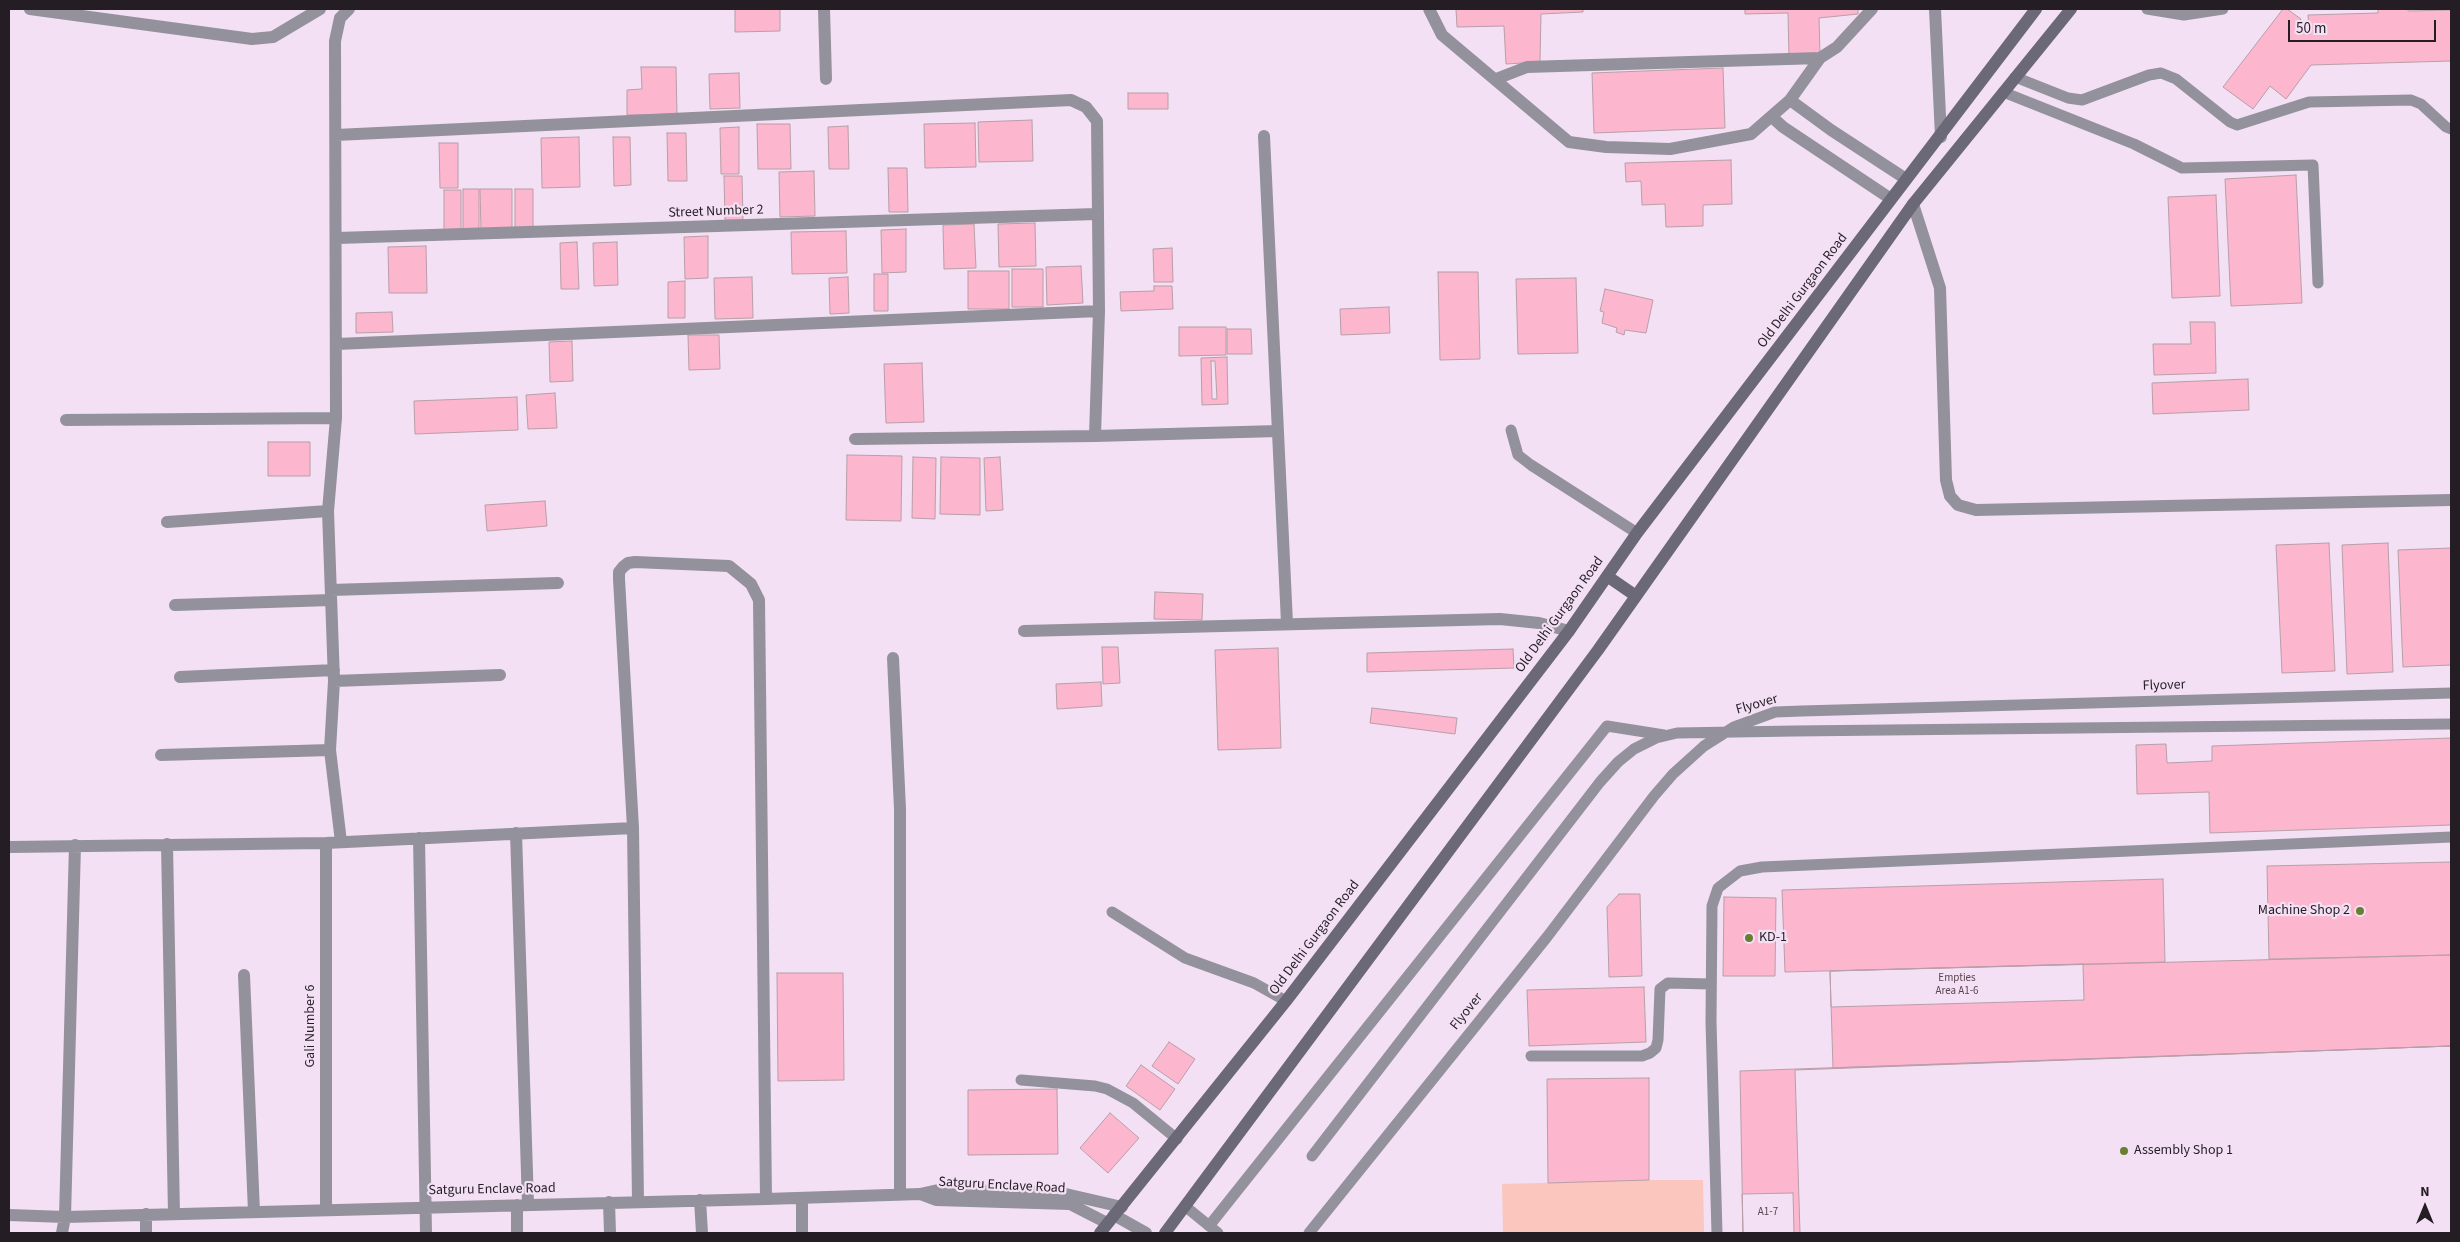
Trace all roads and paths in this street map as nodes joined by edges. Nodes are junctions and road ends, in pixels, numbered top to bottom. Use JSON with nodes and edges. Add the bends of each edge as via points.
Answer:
{"nodes":[{"id":1,"x":30,"y":9,"type":"edge"},
{"id":2,"x":320,"y":9,"type":"edge"},
{"id":3,"x":349,"y":9,"type":"edge"},
{"id":4,"x":824,"y":9,"type":"edge"},
{"id":5,"x":1429,"y":9,"type":"edge"},
{"id":6,"x":1872,"y":9,"type":"edge"},
{"id":7,"x":1935,"y":9,"type":"edge"},
{"id":8,"x":2036,"y":9,"type":"edge"},
{"id":9,"x":2070,"y":9,"type":"edge"},
{"id":10,"x":2147,"y":9,"type":"edge"},
{"id":11,"x":2223,"y":9,"type":"edge"},
{"id":12,"x":1820,"y":58,"type":"junction"},
{"id":13,"x":2015,"y":77,"type":"junction"},
{"id":14,"x":826,"y":79,"type":"dead end"},
{"id":15,"x":1496,"y":79,"type":"junction"},
{"id":16,"x":2003,"y":92,"type":"junction"},
{"id":17,"x":1790,"y":100,"type":"junction"},
{"id":18,"x":1772,"y":117,"type":"junction"},
{"id":19,"x":2451,"y":128,"type":"edge"},
{"id":20,"x":336,"y":135,"type":"junction"},
{"id":21,"x":1264,"y":136,"type":"dead end"},
{"id":22,"x":1941,"y":137,"type":"junction"},
{"id":23,"x":1906,"y":179,"type":"junction"},
{"id":24,"x":1891,"y":199,"type":"junction"},
{"id":25,"x":1913,"y":204,"type":"junction"},
{"id":26,"x":1096,"y":214,"type":"junction"},
{"id":27,"x":337,"y":238,"type":"junction"},
{"id":28,"x":2318,"y":283,"type":"dead end"},
{"id":29,"x":1099,"y":311,"type":"junction"},
{"id":30,"x":336,"y":344,"type":"junction"},
{"id":31,"x":336,"y":418,"type":"junction"},
{"id":32,"x":66,"y":420,"type":"dead end"},
{"id":33,"x":1512,"y":430,"type":"dead end"},
{"id":34,"x":1278,"y":431,"type":"junction"},
{"id":35,"x":1095,"y":436,"type":"junction"},
{"id":36,"x":855,"y":438,"type":"dead end"},
{"id":37,"x":2451,"y":500,"type":"edge"},
{"id":38,"x":328,"y":511,"type":"junction"},
{"id":39,"x":167,"y":522,"type":"dead end"},
{"id":40,"x":1637,"y":533,"type":"junction"},
{"id":41,"x":1607,"y":576,"type":"junction"},
{"id":42,"x":558,"y":583,"type":"dead end"},
{"id":43,"x":331,"y":595,"type":"junction"},
{"id":44,"x":1636,"y":596,"type":"junction"},
{"id":45,"x":175,"y":605,"type":"dead end"},
{"id":46,"x":1287,"y":623,"type":"junction"},
{"id":47,"x":1024,"y":631,"type":"dead end"},
{"id":48,"x":1568,"y":631,"type":"junction"},
{"id":49,"x":893,"y":658,"type":"dead end"},
{"id":50,"x":334,"y":676,"type":"junction"},
{"id":51,"x":500,"y":676,"type":"dead end"},
{"id":52,"x":180,"y":677,"type":"dead end"},
{"id":53,"x":2451,"y":693,"type":"edge"},
{"id":54,"x":2451,"y":724,"type":"edge"},
{"id":55,"x":1665,"y":736,"type":"junction"},
{"id":56,"x":330,"y":750,"type":"junction"},
{"id":57,"x":161,"y":755,"type":"dead end"},
{"id":58,"x":633,"y":828,"type":"junction"},
{"id":59,"x":516,"y":833,"type":"junction"},
{"id":60,"x":419,"y":838,"type":"junction"},
{"id":61,"x":2451,"y":838,"type":"edge"},
{"id":62,"x":326,"y":842,"type":"junction"},
{"id":63,"x":341,"y":842,"type":"junction"},
{"id":64,"x":167,"y":844,"type":"junction"},
{"id":65,"x":75,"y":845,"type":"junction"},
{"id":66,"x":9,"y":847,"type":"edge"},
{"id":67,"x":1112,"y":912,"type":"dead end"},
{"id":68,"x":244,"y":975,"type":"dead end"},
{"id":69,"x":1711,"y":984,"type":"junction"},
{"id":70,"x":1286,"y":1001,"type":"junction"},
{"id":71,"x":1531,"y":1056,"type":"dead end"},
{"id":72,"x":1021,"y":1080,"type":"dead end"},
{"id":73,"x":1177,"y":1139,"type":"junction"},
{"id":74,"x":1312,"y":1156,"type":"dead end"},
{"id":75,"x":900,"y":1194,"type":"junction"},
{"id":76,"x":920,"y":1194,"type":"junction"},
{"id":77,"x":766,"y":1198,"type":"junction"},
{"id":78,"x":802,"y":1198,"type":"junction"},
{"id":79,"x":700,"y":1200,"type":"junction"},
{"id":80,"x":609,"y":1202,"type":"junction"},
{"id":81,"x":638,"y":1202,"type":"junction"},
{"id":82,"x":523,"y":1205,"type":"junction"},
{"id":83,"x":424,"y":1207,"type":"junction"},
{"id":84,"x":1186,"y":1207,"type":"junction"},
{"id":85,"x":326,"y":1210,"type":"junction"},
{"id":86,"x":254,"y":1212,"type":"junction"},
{"id":87,"x":146,"y":1214,"type":"junction"},
{"id":88,"x":174,"y":1214,"type":"junction"},
{"id":89,"x":9,"y":1215,"type":"edge"},
{"id":90,"x":65,"y":1217,"type":"junction"},
{"id":91,"x":1111,"y":1220,"type":"edge"},
{"id":92,"x":1214,"y":1230,"type":"edge"},
{"id":93,"x":62,"y":1233,"type":"edge"},
{"id":94,"x":146,"y":1233,"type":"edge"},
{"id":95,"x":426,"y":1233,"type":"edge"},
{"id":96,"x":517,"y":1233,"type":"edge"},
{"id":97,"x":610,"y":1233,"type":"edge"},
{"id":98,"x":702,"y":1233,"type":"edge"},
{"id":99,"x":802,"y":1233,"type":"edge"},
{"id":100,"x":1146,"y":1233,"type":"edge"},
{"id":101,"x":1165,"y":1233,"type":"edge"},
{"id":102,"x":1308,"y":1233,"type":"edge"},
{"id":103,"x":1717,"y":1233,"type":"edge"}],
"edges":[{"from":1,"to":2,"type":"street","via":[[264,38],[277,35]]},
{"from":3,"to":20,"type":"street","via":[[340,18],[334,40]]},
{"from":4,"to":14,"type":"street"},
{"from":5,"to":15,"type":"street","via":[[1442,35]]},
{"from":6,"to":12,"type":"street","via":[[1837,47]]},
{"from":7,"to":22,"type":"street"},
{"from":8,"to":22,"type":"main road","name":"Old Delhi Gurgaon Road"},
{"from":9,"to":13,"type":"main road"},
{"from":10,"to":11,"type":"lane","via":[[2184,15]]},
{"from":12,"to":15,"type":"street","via":[[1527,67]]},
{"from":12,"to":17,"type":"street"},
{"from":13,"to":16,"type":"main road"},
{"from":13,"to":19,"type":"lane","via":[[2068,98],[2082,100],[2161,73],[2176,79],[2230,122],[2237,124],[2309,102],[2411,100],[2446,128]]},
{"from":15,"to":18,"type":"street","via":[[1569,142],[1670,149],[1751,134]]},
{"from":16,"to":25,"type":"main road"},
{"from":16,"to":28,"type":"lane","via":[[2134,144],[2182,168],[2313,165]]},
{"from":17,"to":18,"type":"street"},
{"from":17,"to":23,"type":"street"},
{"from":18,"to":24,"type":"street"},
{"from":20,"to":26,"type":"street","via":[[1071,100],[1086,107],[1097,121]]},
{"from":20,"to":27,"type":"street"},
{"from":21,"to":34,"type":"street"},
{"from":22,"to":23,"type":"main road","name":"Old Delhi Gurgaon Road"},
{"from":23,"to":24,"type":"main road","name":"Old Delhi Gurgaon Road"},
{"from":24,"to":40,"type":"main road","name":"Old Delhi Gurgaon Road"},
{"from":25,"to":37,"type":"street","via":[[1940,288],[1946,480],[1950,496],[1958,504],[1976,510]]},
{"from":25,"to":44,"type":"main road"},
{"from":26,"to":27,"type":"street","name":"Street Number 2"},
{"from":26,"to":29,"type":"street"},
{"from":27,"to":30,"type":"street"},
{"from":29,"to":30,"type":"street"},
{"from":29,"to":35,"type":"street"},
{"from":30,"to":31,"type":"street"},
{"from":31,"to":32,"type":"street"},
{"from":31,"to":38,"type":"street"},
{"from":33,"to":40,"type":"lane","via":[[1518,455]]},
{"from":34,"to":35,"type":"street"},
{"from":34,"to":46,"type":"street"},
{"from":35,"to":36,"type":"street"},
{"from":38,"to":39,"type":"street"},
{"from":38,"to":43,"type":"street"},
{"from":40,"to":41,"type":"main road","name":"Old Delhi Gurgaon Road"},
{"from":41,"to":44,"type":"main road"},
{"from":41,"to":48,"type":"main road","name":"Old Delhi Gurgaon Road"},
{"from":42,"to":43,"type":"street"},
{"from":43,"to":45,"type":"street"},
{"from":43,"to":50,"type":"street"},
{"from":44,"to":84,"type":"main road"},
{"from":46,"to":47,"type":"street"},
{"from":46,"to":48,"type":"street","via":[[1519,619]]},
{"from":48,"to":70,"type":"main road","name":"Old Delhi Gurgaon Road"},
{"from":49,"to":75,"type":"street","via":[[900,809]]},
{"from":50,"to":51,"type":"street"},
{"from":50,"to":52,"type":"street"},
{"from":50,"to":56,"type":"street"},
{"from":53,"to":102,"type":"lane","name":"Flyover","via":[[1775,712],[1734,727],[1704,746],[1654,796]]},
{"from":54,"to":55,"type":"lane","via":[[1785,731]]},
{"from":55,"to":74,"type":"lane","via":[[1634,749],[1600,782]]},
{"from":55,"to":92,"type":"lane","via":[[1607,726]]},
{"from":56,"to":57,"type":"street"},
{"from":56,"to":63,"type":"street"},
{"from":58,"to":59,"type":"street"},
{"from":58,"to":77,"type":"street","via":[[619,572],[628,563],[635,562],[729,566],[751,584],[759,600]]},
{"from":58,"to":81,"type":"street"},
{"from":59,"to":60,"type":"street"},
{"from":59,"to":82,"type":"street"},
{"from":60,"to":63,"type":"street"},
{"from":60,"to":83,"type":"street"},
{"from":61,"to":69,"type":"lane","via":[[1754,868],[1740,871],[1718,888],[1712,906]]},
{"from":62,"to":63,"type":"street"},
{"from":62,"to":64,"type":"street"},
{"from":62,"to":85,"type":"street","name":"Gali Number 6"},
{"from":64,"to":65,"type":"street"},
{"from":64,"to":88,"type":"street"},
{"from":65,"to":66,"type":"street"},
{"from":65,"to":90,"type":"street"},
{"from":67,"to":70,"type":"lane","via":[[1185,958],[1254,983]]},
{"from":68,"to":86,"type":"street"},
{"from":69,"to":71,"type":"lane","via":[[1668,983],[1663,986],[1659,994],[1658,1040],[1650,1053],[1642,1056]]},
{"from":69,"to":103,"type":"lane"},
{"from":70,"to":73,"type":"main road","name":"Old Delhi Gurgaon Road"},
{"from":72,"to":73,"type":"lane","via":[[1107,1089],[1133,1103]]},
{"from":73,"to":91,"type":"main road","name":"Old Delhi Gurgaon Road"},
{"from":75,"to":76,"type":"street","name":"Satguru Enclave Road"},
{"from":75,"to":78,"type":"street","name":"Satguru Enclave Road"},
{"from":76,"to":91,"type":"street","name":"Satguru Enclave Road","via":[[936,1200],[1070,1204]]},
{"from":76,"to":91,"type":"street","name":"Satguru Enclave Road","via":[[938,1190],[1058,1192]]},
{"from":77,"to":78,"type":"street","name":"Satguru Enclave Road"},
{"from":77,"to":79,"type":"street","name":"Satguru Enclave Road"},
{"from":78,"to":99,"type":"street"},
{"from":79,"to":81,"type":"street","name":"Satguru Enclave Road"},
{"from":79,"to":98,"type":"street"},
{"from":80,"to":81,"type":"street","name":"Satguru Enclave Road"},
{"from":80,"to":82,"type":"street","name":"Satguru Enclave Road"},
{"from":80,"to":97,"type":"street"},
{"from":82,"to":83,"type":"street","name":"Satguru Enclave Road"},
{"from":82,"to":96,"type":"street"},
{"from":83,"to":85,"type":"street","name":"Satguru Enclave Road"},
{"from":83,"to":95,"type":"street"},
{"from":84,"to":92,"type":"lane"},
{"from":84,"to":101,"type":"main road"},
{"from":85,"to":86,"type":"street","name":"Satguru Enclave Road"},
{"from":86,"to":88,"type":"street","name":"Satguru Enclave Road"},
{"from":87,"to":88,"type":"street","name":"Satguru Enclave Road"},
{"from":87,"to":90,"type":"street","name":"Satguru Enclave Road"},
{"from":87,"to":94,"type":"street"},
{"from":89,"to":90,"type":"street","name":"Satguru Enclave Road"},
{"from":90,"to":93,"type":"street"},
{"from":91,"to":100,"type":"street"}]}
